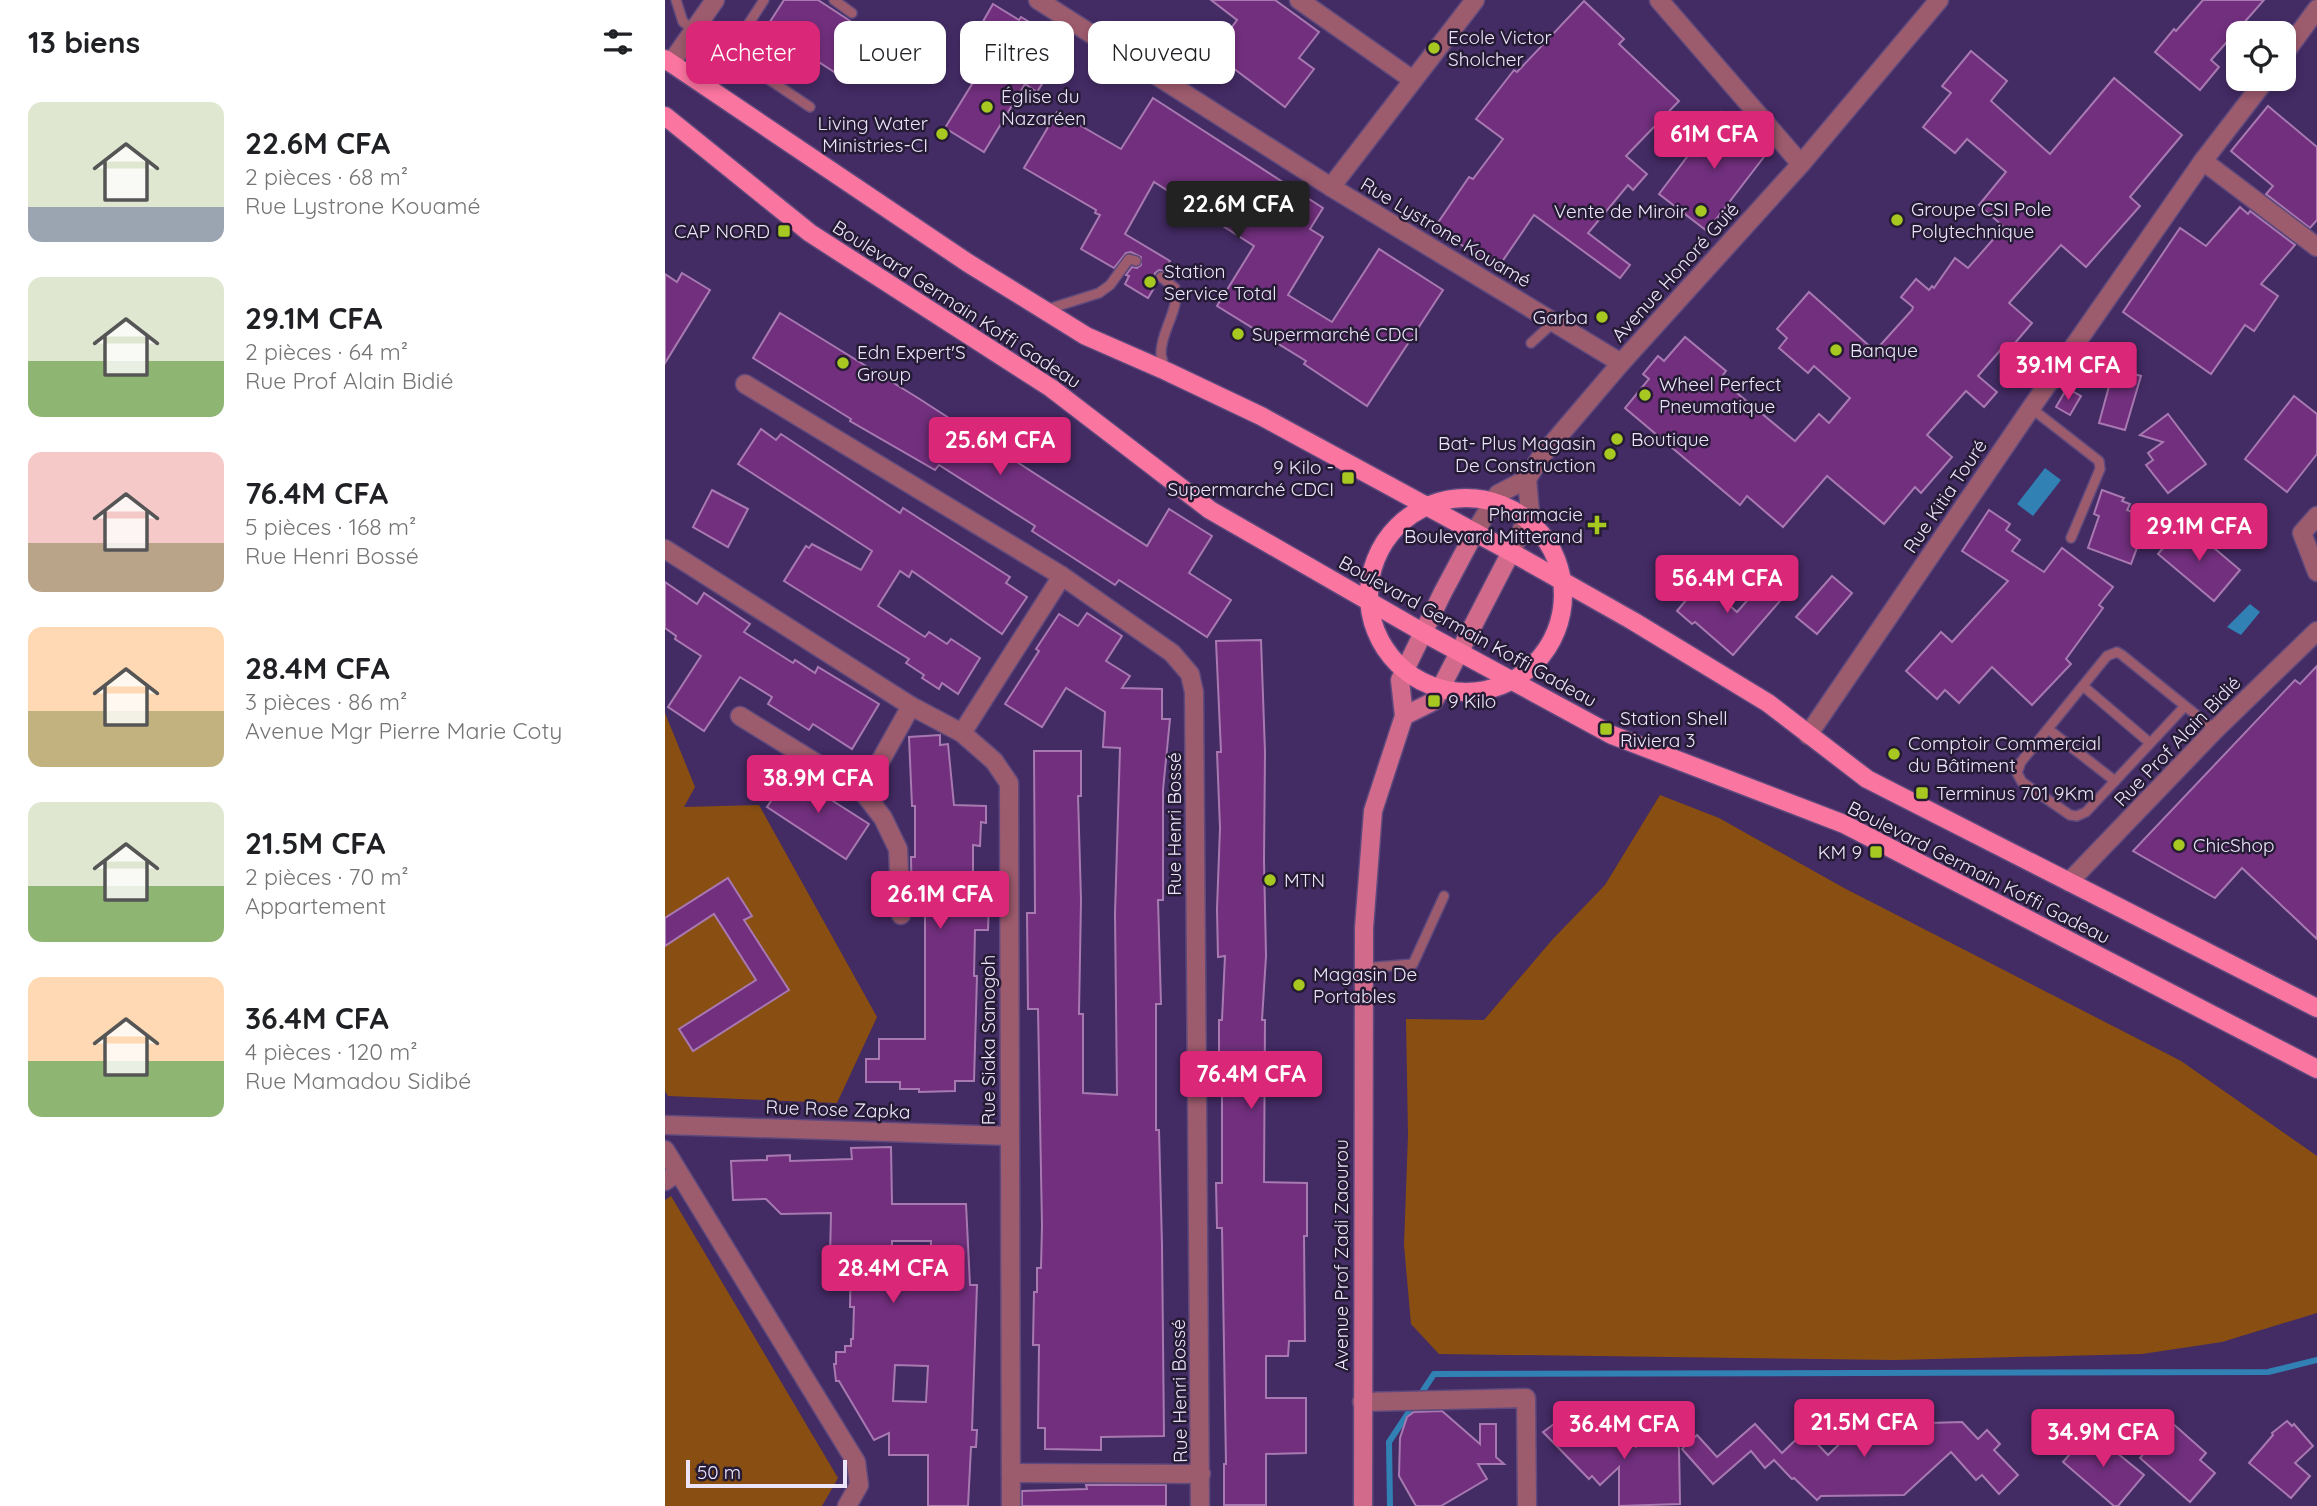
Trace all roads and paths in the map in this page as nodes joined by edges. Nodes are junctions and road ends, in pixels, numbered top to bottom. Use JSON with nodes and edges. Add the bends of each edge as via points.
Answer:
{"nodes":[{"id":1,"x":676,"y":0,"type":"edge"},
{"id":2,"x":764,"y":0,"type":"edge"},
{"id":3,"x":834,"y":0,"type":"edge"},
{"id":4,"x":1038,"y":0,"type":"edge"},
{"id":5,"x":1299,"y":0,"type":"edge"},
{"id":6,"x":1475,"y":0,"type":"edge"},
{"id":7,"x":1659,"y":0,"type":"edge"},
{"id":8,"x":1939,"y":0,"type":"edge"},
{"id":9,"x":707,"y":2,"type":"edge"},
{"id":10,"x":2317,"y":9,"type":"edge"},
{"id":11,"x":852,"y":13,"type":"dead end"},
{"id":12,"x":750,"y":21,"type":"edge"},
{"id":13,"x":686,"y":24,"type":"edge"},
{"id":14,"x":2296,"y":38,"type":"edge"},
{"id":15,"x":668,"y":61,"type":"edge"},
{"id":16,"x":1413,"y":80,"type":"junction"},
{"id":17,"x":775,"y":84,"type":"edge"},
{"id":18,"x":2257,"y":91,"type":"edge"},
{"id":19,"x":810,"y":107,"type":"dead end"},
{"id":20,"x":665,"y":116,"type":"edge"},
{"id":21,"x":2203,"y":161,"type":"junction"},
{"id":22,"x":1801,"y":164,"type":"junction"},
{"id":23,"x":1331,"y":187,"type":"junction"},
{"id":24,"x":2317,"y":247,"type":"edge"},
{"id":25,"x":1136,"y":261,"type":"dead end"},
{"id":26,"x":1161,"y":277,"type":"dead end"},
{"id":27,"x":1041,"y":311,"type":"junction"},
{"id":28,"x":1554,"y":322,"type":"junction"},
{"id":29,"x":1531,"y":343,"type":"dead end"},
{"id":30,"x":1621,"y":363,"type":"junction"},
{"id":31,"x":1165,"y":371,"type":"junction"},
{"id":32,"x":745,"y":384,"type":"dead end"},
{"id":33,"x":2031,"y":408,"type":"junction"},
{"id":34,"x":1527,"y":479,"type":"junction"},
{"id":35,"x":1494,"y":502,"type":"junction"},
{"id":36,"x":1427,"y":506,"type":"junction"},
{"id":37,"x":2317,"y":516,"type":"edge"},
{"id":38,"x":1527,"y":519,"type":"junction"},
{"id":39,"x":1475,"y":532,"type":"junction"},
{"id":40,"x":2071,"y":538,"type":"dead end"},
{"id":41,"x":665,"y":550,"type":"edge"},
{"id":42,"x":1511,"y":552,"type":"junction"},
{"id":43,"x":2317,"y":572,"type":"edge"},
{"id":44,"x":1062,"y":576,"type":"junction"},
{"id":45,"x":1563,"y":581,"type":"junction"},
{"id":46,"x":1369,"y":601,"type":"junction"},
{"id":47,"x":2317,"y":631,"type":"edge"},
{"id":48,"x":1424,"y":633,"type":"junction"},
{"id":49,"x":1460,"y":653,"type":"junction"},
{"id":50,"x":1404,"y":671,"type":"junction"},
{"id":51,"x":1513,"y":682,"type":"junction"},
{"id":52,"x":2083,"y":686,"type":"junction"},
{"id":53,"x":1440,"y":689,"type":"junction"},
{"id":54,"x":911,"y":706,"type":"junction"},
{"id":55,"x":2185,"y":706,"type":"junction"},
{"id":56,"x":740,"y":716,"type":"dead end"},
{"id":57,"x":1404,"y":716,"type":"junction"},
{"id":58,"x":2048,"y":729,"type":"junction"},
{"id":59,"x":2215,"y":730,"type":"junction"},
{"id":60,"x":962,"y":733,"type":"junction"},
{"id":61,"x":1808,"y":734,"type":"junction"},
{"id":62,"x":2150,"y":743,"type":"junction"},
{"id":63,"x":2115,"y":781,"type":"junction"},
{"id":64,"x":863,"y":792,"type":"junction"},
{"id":65,"x":2069,"y":882,"type":"junction"},
{"id":66,"x":1444,"y":896,"type":"dead end"},
{"id":67,"x":901,"y":915,"type":"dead end"},
{"id":68,"x":1364,"y":968,"type":"junction"},
{"id":69,"x":2317,"y":1008,"type":"edge"},
{"id":70,"x":2317,"y":1069,"type":"edge"},
{"id":71,"x":665,"y":1125,"type":"edge"},
{"id":72,"x":1009,"y":1136,"type":"junction"},
{"id":73,"x":665,"y":1150,"type":"edge"},
{"id":74,"x":672,"y":1177,"type":"edge"},
{"id":75,"x":1362,"y":1402,"type":"junction"},
{"id":76,"x":1011,"y":1473,"type":"junction"},
{"id":77,"x":1201,"y":1474,"type":"junction"},
{"id":78,"x":847,"y":1506,"type":"edge"},
{"id":79,"x":1011,"y":1506,"type":"edge"},
{"id":80,"x":1201,"y":1506,"type":"edge"},
{"id":81,"x":1363,"y":1506,"type":"edge"},
{"id":82,"x":1527,"y":1506,"type":"edge"}],
"edges":[{"from":1,"to":13,"type":"lane"},
{"from":2,"to":12,"type":"lane"},
{"from":3,"to":11,"type":"lane"},
{"from":4,"to":23,"type":"street","name":"Rue Lystrone Kouamé"},
{"from":5,"to":16,"type":"street"},
{"from":6,"to":16,"type":"street"},
{"from":7,"to":22,"type":"street"},
{"from":8,"to":22,"type":"street","name":"Avenue Honoré Guié"},
{"from":9,"to":15,"type":"street"},
{"from":10,"to":14,"type":"street"},
{"from":15,"to":27,"type":"main road","name":"Boulevard Germain Koffi Gadeau"},
{"from":16,"to":23,"type":"street"},
{"from":17,"to":19,"type":"lane"},
{"from":18,"to":21,"type":"street","name":"Rue Kitia Touré"},
{"from":20,"to":46,"type":"main road","name":"Boulevard Germain Koffi Gadeau","via":[[810,233],[1051,388],[1210,510]]},
{"from":21,"to":24,"type":"street"},
{"from":21,"to":33,"type":"street","name":"Rue Kitia Touré"},
{"from":22,"to":30,"type":"street","name":"Avenue Honoré Guié"},
{"from":23,"to":28,"type":"street","name":"Rue Lystrone Kouamé"},
{"from":25,"to":27,"type":"lane","via":[[1129,259],[1099,293]]},
{"from":26,"to":31,"type":"lane","via":[[1177,294],[1160,354]]},
{"from":27,"to":31,"type":"main road","name":"Boulevard Germain Koffi Gadeau"},
{"from":28,"to":29,"type":"lane"},
{"from":28,"to":30,"type":"street","name":"Rue Lystrone Kouamé"},
{"from":30,"to":34,"type":"street","name":"Avenue Honoré Guié"},
{"from":31,"to":36,"type":"main road","name":"Boulevard Germain Koffi Gadeau","via":[[1261,416]]},
{"from":32,"to":44,"type":"street","name":"Rue Henri Bossé"},
{"from":33,"to":40,"type":"lane","via":[[2099,461],[2100,469]]},
{"from":33,"to":61,"type":"street","name":"Rue Kitia Touré"},
{"from":34,"to":35,"type":"street","name":"Avenue Honoré Guié"},
{"from":34,"to":38,"type":"street"},
{"from":35,"to":36,"type":"main road","via":[[1455,498]]},
{"from":35,"to":38,"type":"main road"},
{"from":35,"to":39,"type":"street","name":"Avenue Honoré Guié"},
{"from":36,"to":39,"type":"main road","name":"Boulevard Germain Koffi Gadeau"},
{"from":36,"to":46,"type":"main road","via":[[1403,520],[1384,541],[1372,568]]},
{"from":37,"to":43,"type":"street","via":[[2302,533]]},
{"from":38,"to":42,"type":"street"},
{"from":38,"to":45,"type":"main road","via":[[1551,550]]},
{"from":39,"to":42,"type":"main road","name":"Boulevard Germain Koffi Gadeau"},
{"from":39,"to":48,"type":"main road"},
{"from":41,"to":54,"type":"street","name":"Rue Siaka Sanogoh"},
{"from":42,"to":45,"type":"main road","name":"Boulevard Germain Koffi Gadeau"},
{"from":42,"to":49,"type":"main road"},
{"from":44,"to":60,"type":"street"},
{"from":44,"to":77,"type":"street","name":"Rue Henri Bossé","via":[[1173,653],[1190,674],[1194,692]]},
{"from":45,"to":51,"type":"main road","via":[[1554,636],[1543,655]]},
{"from":45,"to":61,"type":"main road","name":"Boulevard Germain Koffi Gadeau","via":[[1767,703]]},
{"from":46,"to":48,"type":"main road","name":"Boulevard Germain Koffi Gadeau"},
{"from":46,"to":50,"type":"main road","via":[[1381,642]]},
{"from":47,"to":59,"type":"street","name":"Rue Prof Alain Bidié"},
{"from":48,"to":49,"type":"main road","name":"Boulevard Germain Koffi Gadeau"},
{"from":48,"to":50,"type":"main road"},
{"from":49,"to":51,"type":"main road","name":"Boulevard Germain Koffi Gadeau"},
{"from":49,"to":53,"type":"main road"},
{"from":50,"to":53,"type":"main road"},
{"from":50,"to":57,"type":"main road","via":[[1400,680]]},
{"from":51,"to":53,"type":"main road","via":[[1479,692]]},
{"from":51,"to":70,"type":"main road","name":"Boulevard Germain Koffi Gadeau","via":[[1612,735],[1844,824]]},
{"from":52,"to":55,"type":"lane","via":[[2107,656],[2117,652]]},
{"from":52,"to":58,"type":"lane"},
{"from":52,"to":62,"type":"lane"},
{"from":53,"to":57,"type":"main road","via":[[1433,701]]},
{"from":54,"to":60,"type":"street","name":"Rue Siaka Sanogoh"},
{"from":54,"to":64,"type":"street"},
{"from":55,"to":59,"type":"lane"},
{"from":55,"to":62,"type":"lane"},
{"from":56,"to":64,"type":"street"},
{"from":57,"to":68,"type":"main road","name":"Avenue Prof Zadi Zaourou","via":[[1373,811]]},
{"from":58,"to":63,"type":"lane"},
{"from":58,"to":63,"type":"lane","via":[[2021,762],[2017,773],[2022,782],[2077,816]]},
{"from":59,"to":65,"type":"street","name":"Rue Prof Alain Bidié"},
{"from":60,"to":72,"type":"street","name":"Rue Siaka Sanogoh","via":[[994,761],[1009,783]]},
{"from":61,"to":65,"type":"main road","name":"Boulevard Germain Koffi Gadeau","via":[[1867,779]]},
{"from":62,"to":63,"type":"lane"},
{"from":64,"to":67,"type":"street","via":[[898,849]]},
{"from":65,"to":69,"type":"main road","name":"Boulevard Germain Koffi Gadeau"},
{"from":66,"to":68,"type":"lane","via":[[1413,964]]},
{"from":68,"to":75,"type":"main road","name":"Avenue Prof Zadi Zaourou"},
{"from":71,"to":72,"type":"street","name":"Rue Rose Zapka"},
{"from":72,"to":76,"type":"street","name":"Rue Siaka Sanogoh"},
{"from":73,"to":74,"type":"street"},
{"from":74,"to":78,"type":"street","via":[[856,1462],[859,1485]]},
{"from":75,"to":81,"type":"main road","name":"Avenue Prof Zadi Zaourou"},
{"from":75,"to":82,"type":"street","via":[[1526,1398]]},
{"from":76,"to":77,"type":"street"},
{"from":76,"to":79,"type":"street","name":"Rue Siaka Sanogoh"},
{"from":77,"to":80,"type":"street","name":"Rue Henri Bossé"}]}
